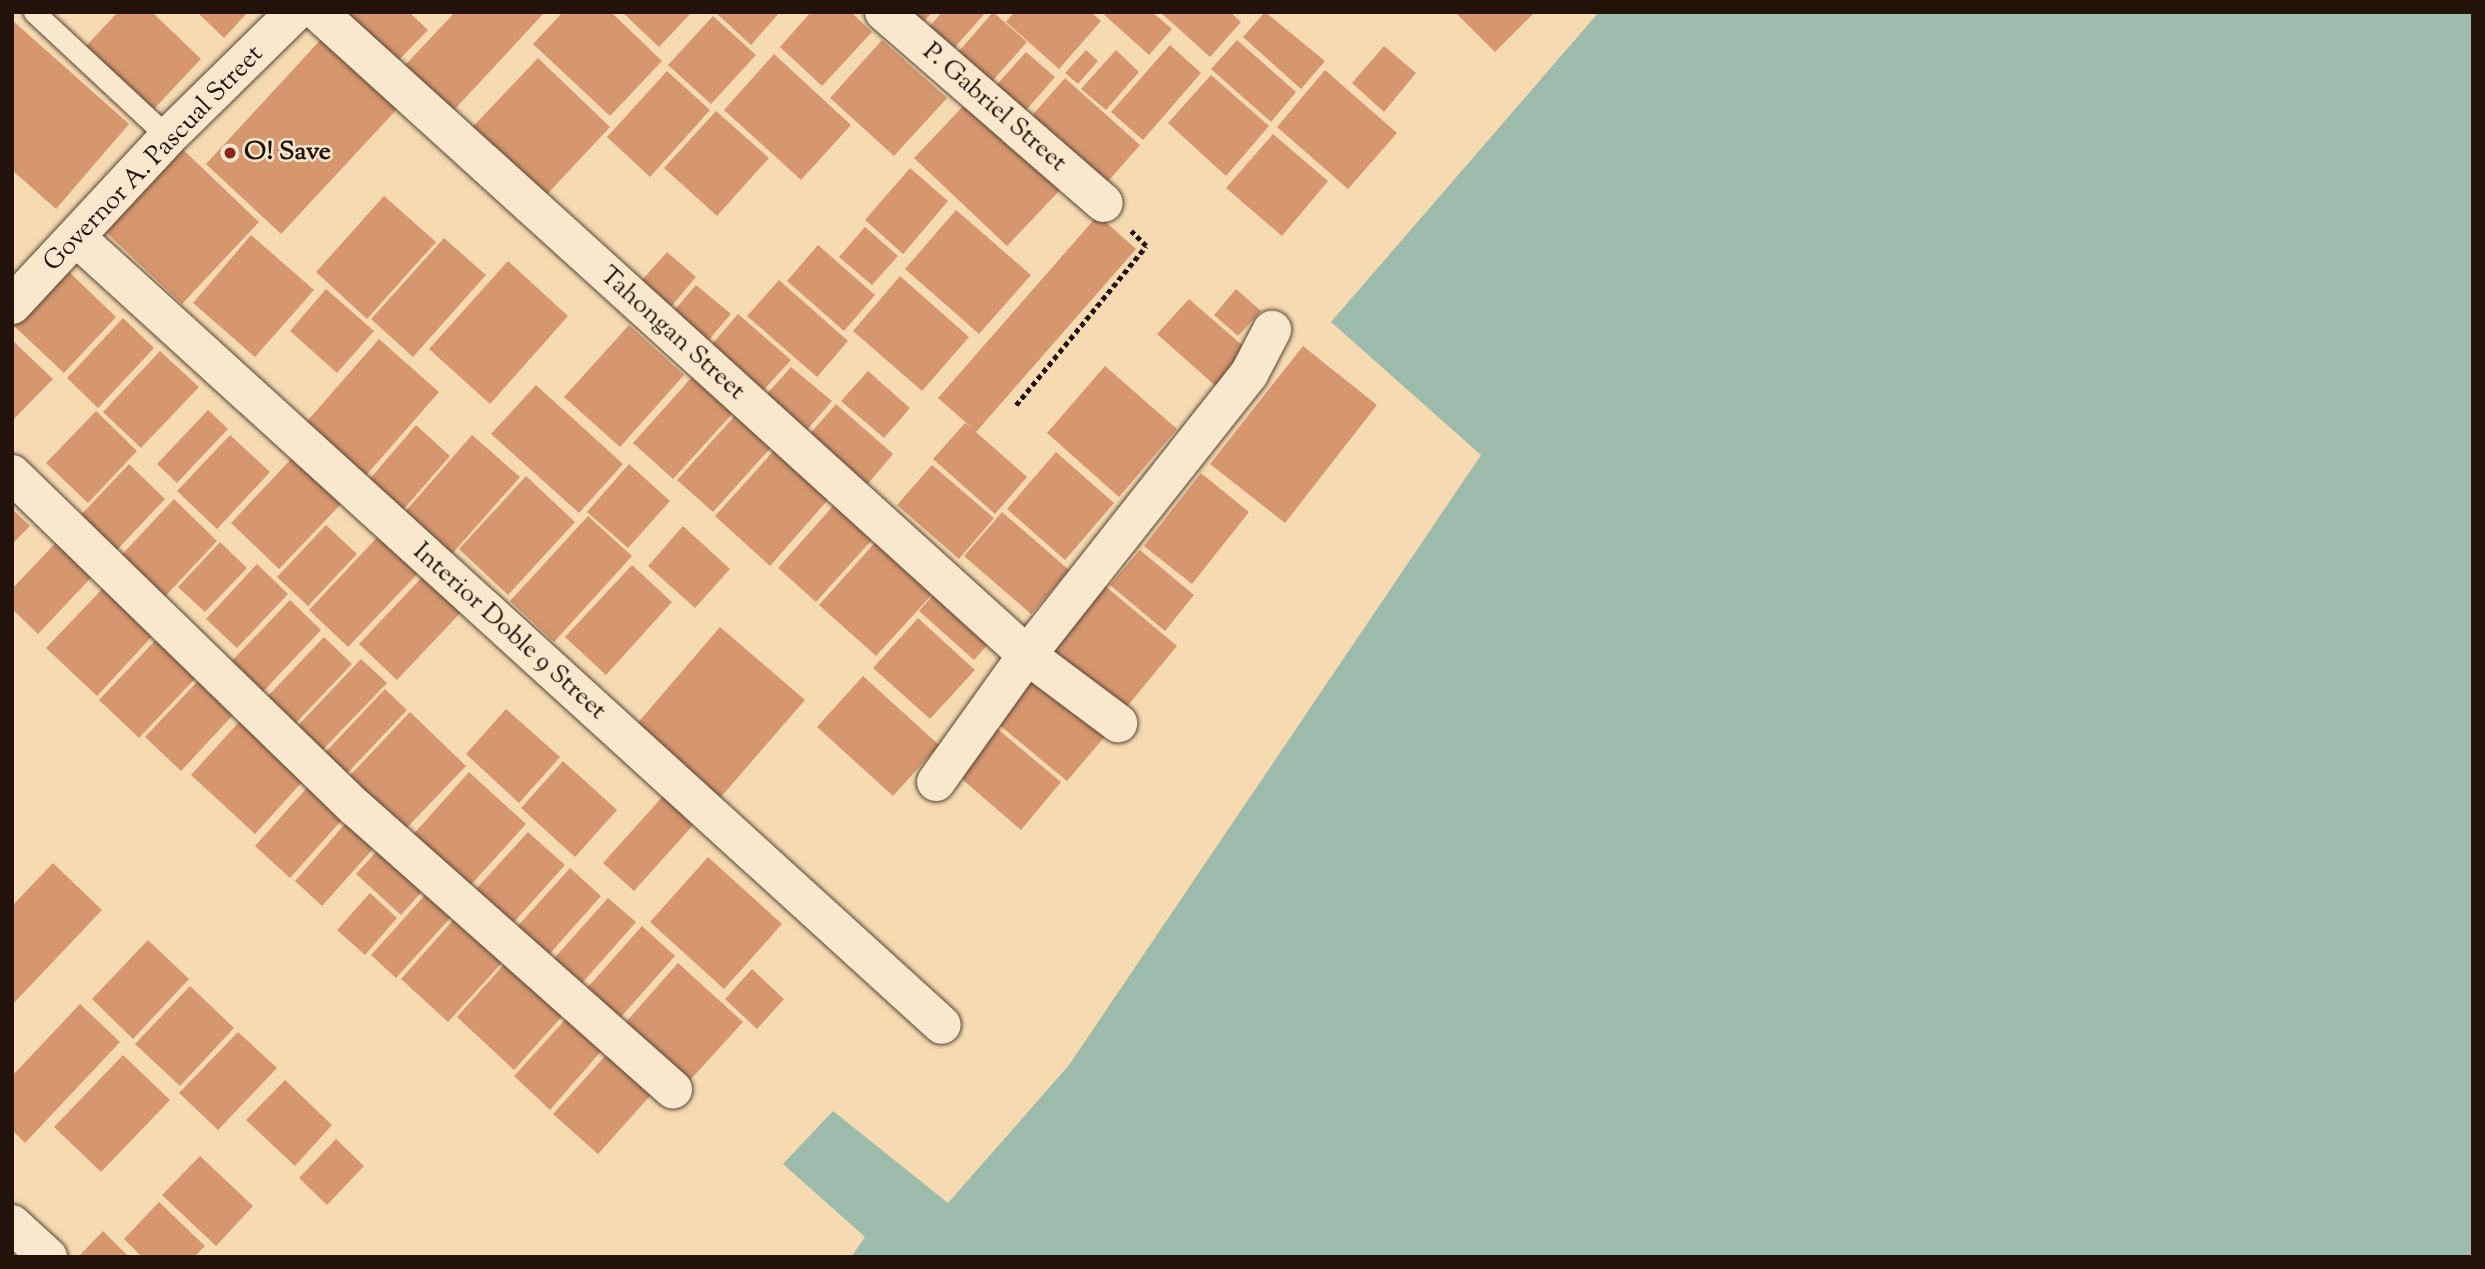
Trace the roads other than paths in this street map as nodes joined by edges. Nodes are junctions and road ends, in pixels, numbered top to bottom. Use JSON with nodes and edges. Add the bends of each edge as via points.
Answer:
{"nodes":[{"id":1,"x":34,"y":12,"type":"edge"},
{"id":2,"x":295,"y":12,"type":"edge"},
{"id":3,"x":317,"y":12,"type":"edge"},
{"id":4,"x":884,"y":12,"type":"edge"},
{"id":5,"x":168,"y":137,"type":"junction"},
{"id":6,"x":1104,"y":203,"type":"road end"},
{"id":7,"x":76,"y":238,"type":"junction"},
{"id":8,"x":12,"y":305,"type":"edge"},
{"id":9,"x":1272,"y":330,"type":"dead end"},
{"id":10,"x":12,"y":474,"type":"edge"},
{"id":11,"x":1027,"y":655,"type":"junction"},
{"id":12,"x":1118,"y":723,"type":"dead end"},
{"id":13,"x":936,"y":782,"type":"dead end"},
{"id":14,"x":942,"y":1025,"type":"dead end"},
{"id":15,"x":673,"y":1089,"type":"dead end"},
{"id":16,"x":12,"y":1224,"type":"edge"},
{"id":17,"x":48,"y":1257,"type":"edge"}],
"edges":[{"from":1,"to":5,"type":"lane"},
{"from":2,"to":5,"type":"street","name":"Governor A. Pascual Street"},
{"from":3,"to":11,"type":"street","name":"Tahongan Street"},
{"from":4,"to":6,"type":"street","name":"P. Gabriel Street"},
{"from":5,"to":7,"type":"street","name":"Governor A. Pascual Street"},
{"from":7,"to":8,"type":"street","name":"Governor A. Pascual Street"},
{"from":7,"to":14,"type":"street","name":"Interior Doble 9 Street"},
{"from":9,"to":11,"type":"street","via":[[1249,374]]},
{"from":10,"to":15,"type":"street","via":[[356,808]]},
{"from":11,"to":12,"type":"street","name":"Tahongan Street"},
{"from":11,"to":13,"type":"street"},
{"from":16,"to":17,"type":"street"}]}
